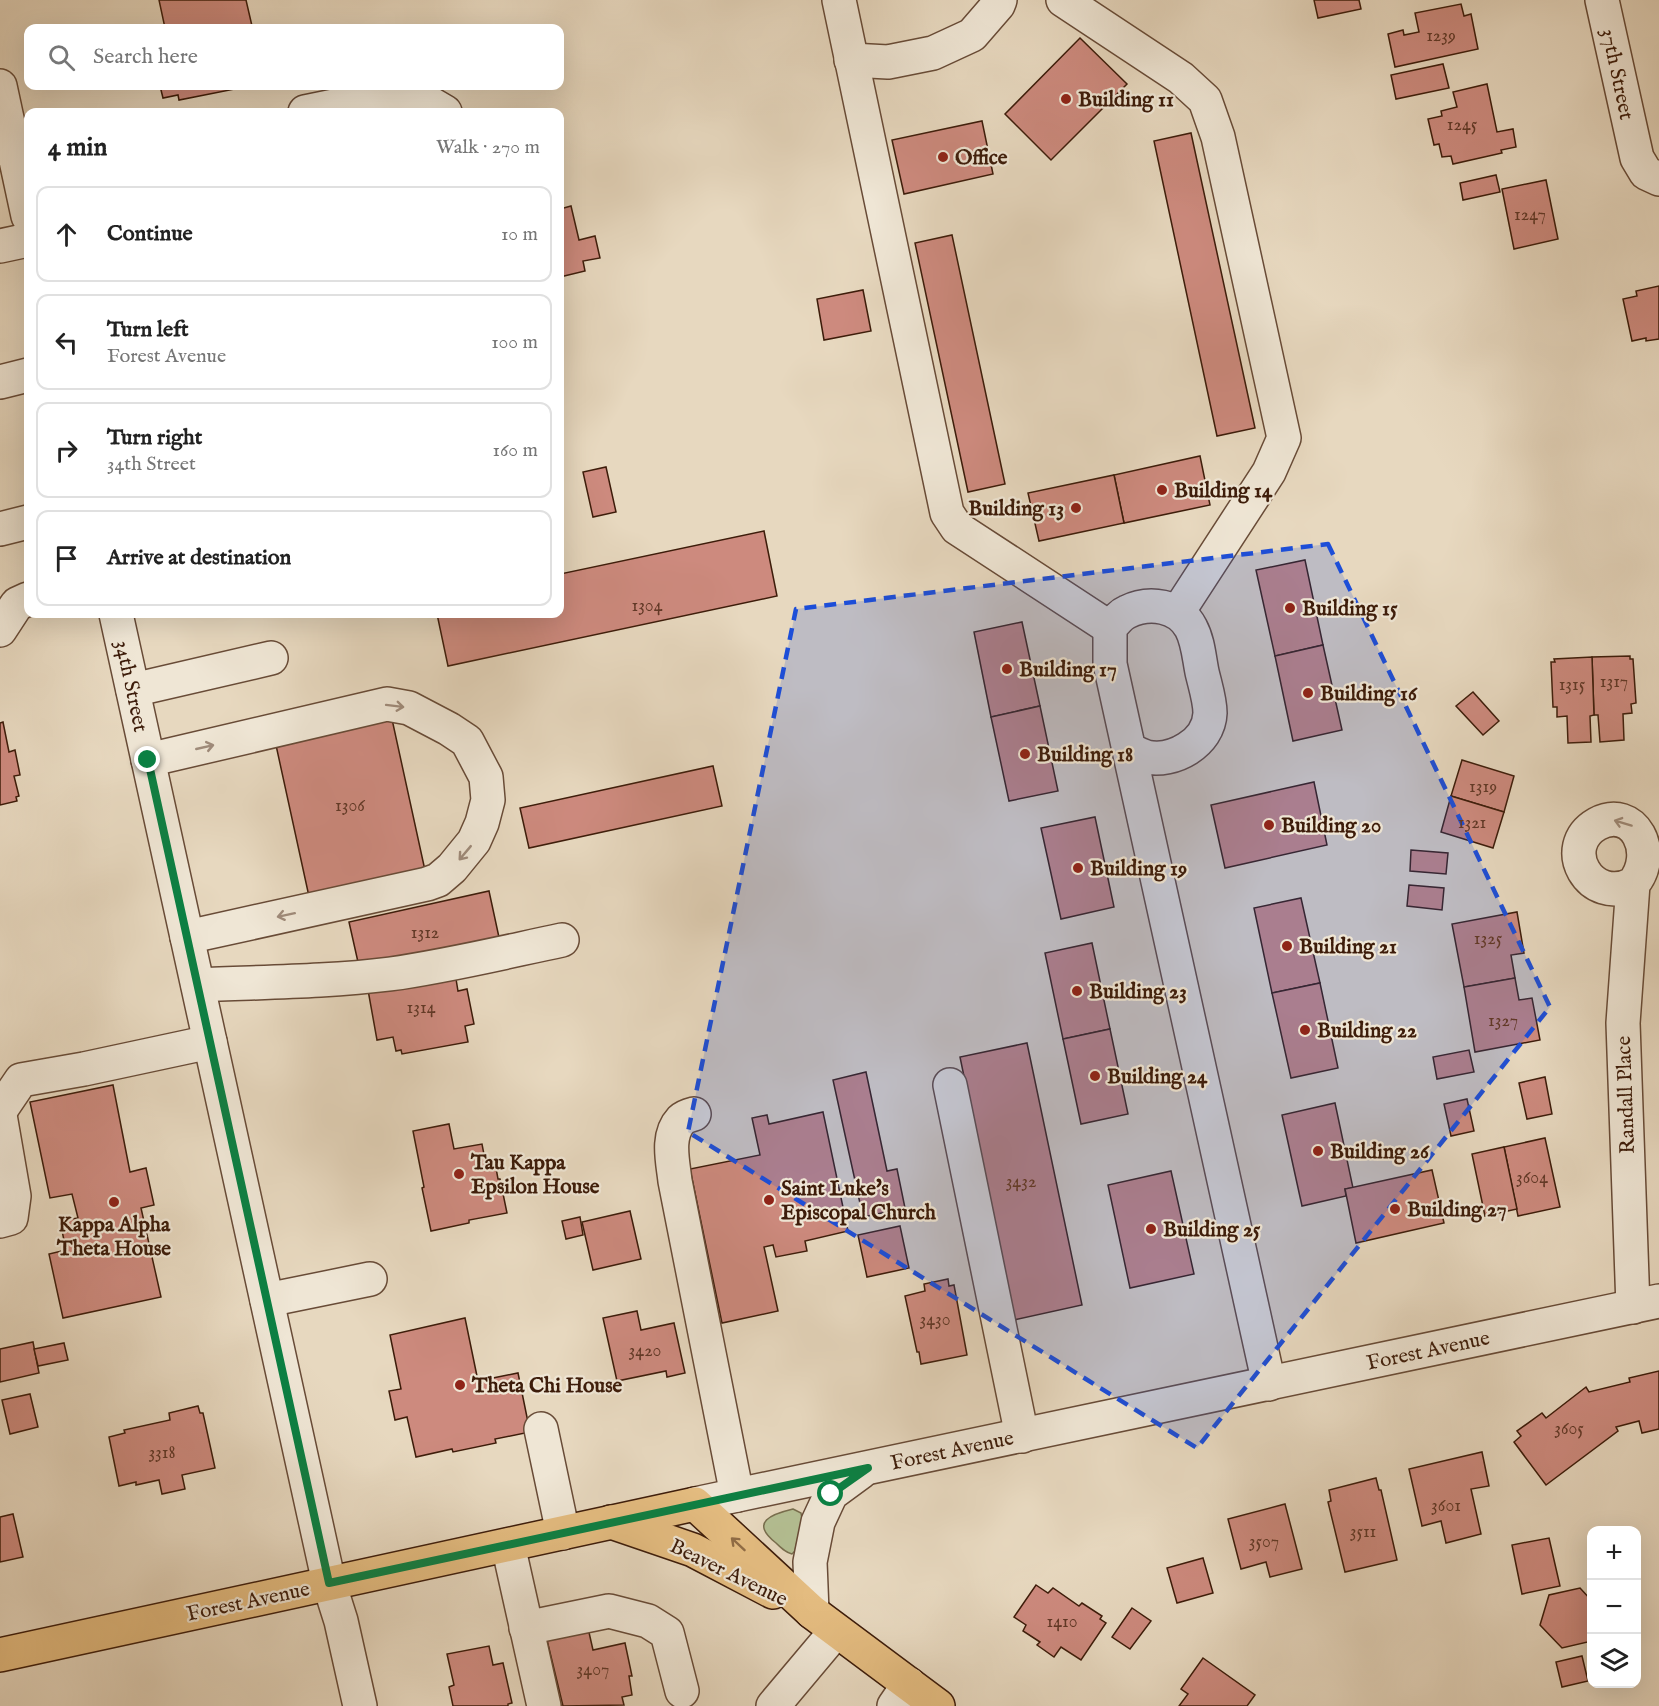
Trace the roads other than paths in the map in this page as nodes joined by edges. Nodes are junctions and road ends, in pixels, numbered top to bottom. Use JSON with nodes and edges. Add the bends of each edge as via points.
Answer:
{"nodes":[{"id":1,"x":838,"y":0,"type":"edge"},
{"id":2,"x":1000,"y":0,"type":"edge"},
{"id":3,"x":1063,"y":0,"type":"edge"},
{"id":4,"x":1602,"y":0,"type":"edge"},
{"id":5,"x":851,"y":60,"type":"junction"},
{"id":6,"x":1,"y":100,"type":"edge"},
{"id":7,"x":324,"y":108,"type":"edge"},
{"id":8,"x":438,"y":108,"type":"edge"},
{"id":9,"x":24,"y":171,"type":"edge"},
{"id":10,"x":1659,"y":179,"type":"edge"},
{"id":11,"x":24,"y":241,"type":"edge"},
{"id":12,"x":0,"y":246,"type":"edge"},
{"id":13,"x":24,"y":376,"type":"edge"},
{"id":14,"x":0,"y":382,"type":"edge"},
{"id":15,"x":24,"y":523,"type":"edge"},
{"id":16,"x":0,"y":529,"type":"edge"},
{"id":17,"x":24,"y":601,"type":"edge"},
{"id":18,"x":1178,"y":612,"type":"junction"},
{"id":19,"x":117,"y":618,"type":"edge"},
{"id":20,"x":1110,"y":628,"type":"junction"},
{"id":21,"x":0,"y":630,"type":"edge"},
{"id":22,"x":271,"y":658,"type":"dead end"},
{"id":23,"x":133,"y":690,"type":"junction"},
{"id":24,"x":1129,"y":749,"type":"junction"},
{"id":25,"x":148,"y":760,"type":"junction"},
{"id":26,"x":1633,"y":884,"type":"dead end"},
{"id":27,"x":187,"y":937,"type":"junction"},
{"id":28,"x":561,"y":940,"type":"dead end"},
{"id":29,"x":198,"y":985,"type":"junction"},
{"id":30,"x":210,"y":1042,"type":"junction"},
{"id":31,"x":950,"y":1085,"type":"dead end"},
{"id":32,"x":0,"y":1113,"type":"edge"},
{"id":33,"x":694,"y":1113,"type":"dead end"},
{"id":34,"x":0,"y":1221,"type":"edge"},
{"id":35,"x":370,"y":1278,"type":"dead end"},
{"id":36,"x":267,"y":1300,"type":"junction"},
{"id":37,"x":1646,"y":1304,"type":"edge"},
{"id":38,"x":1269,"y":1384,"type":"junction"},
{"id":39,"x":541,"y":1429,"type":"dead end"},
{"id":40,"x":1022,"y":1436,"type":"junction"},
{"id":41,"x":868,"y":1468,"type":"junction"},
{"id":42,"x":737,"y":1496,"type":"junction"},
{"id":43,"x":695,"y":1504,"type":"junction"},
{"id":44,"x":611,"y":1522,"type":"junction"},
{"id":45,"x":563,"y":1533,"type":"junction"},
{"id":46,"x":508,"y":1545,"type":"junction"},
{"id":47,"x":329,"y":1583,"type":"junction"},
{"id":48,"x":824,"y":1622,"type":"junction"},
{"id":49,"x":526,"y":1628,"type":"junction"},
{"id":50,"x":0,"y":1655,"type":"edge"},
{"id":51,"x":682,"y":1692,"type":"dead end"},
{"id":52,"x":901,"y":1695,"type":"edge"},
{"id":53,"x":360,"y":1706,"type":"edge"},
{"id":54,"x":544,"y":1706,"type":"edge"},
{"id":55,"x":773,"y":1706,"type":"edge"},
{"id":56,"x":938,"y":1706,"type":"edge"}],
"edges":[{"from":1,"to":5,"type":"street"},
{"from":2,"to":5,"type":"street","via":[[972,35],[933,53],[888,62]]},
{"from":3,"to":18,"type":"street","via":[[1181,78],[1205,100],[1218,137],[1284,438],[1269,472]]},
{"from":4,"to":10,"type":"street","name":"37th Street","via":[[1639,163],[1646,173]]},
{"from":5,"to":20,"type":"street","via":[[947,513],[957,528]]},
{"from":6,"to":9,"type":"street"},
{"from":7,"to":8,"type":"street","via":[[383,96],[428,102]]},
{"from":11,"to":12,"type":"street"},
{"from":13,"to":14,"type":"street"},
{"from":15,"to":16,"type":"street"},
{"from":17,"to":21,"type":"street","via":[[17,604]]},
{"from":18,"to":20,"type":"street","via":[[1142,606],[1124,613]]},
{"from":18,"to":24,"type":"street","via":[[1191,627],[1197,643],[1210,713],[1204,734],[1188,749],[1170,756],[1147,757]]},
{"from":19,"to":23,"type":"street","name":"34th Street"},
{"from":20,"to":24,"type":"street","via":[[1110,664]]},
{"from":22,"to":23,"type":"street"},
{"from":23,"to":25,"type":"street","name":"34th Street"},
{"from":24,"to":38,"type":"street"},
{"from":25,"to":27,"type":"street","name":"34th Street"},
{"from":25,"to":27,"type":"street","one_way":true,"via":[[387,704],[408,708],[467,741],[486,777],[488,800],[474,841],[438,880]]},
{"from":26,"to":37,"type":"street","name":"Randall Place","via":[[1623,1023]]},
{"from":27,"to":29,"type":"street","name":"34th Street"},
{"from":28,"to":29,"type":"street","via":[[389,974],[337,980]]},
{"from":29,"to":30,"type":"street","name":"34th Street"},
{"from":30,"to":32,"type":"street","via":[[21,1080]]},
{"from":30,"to":36,"type":"street","name":"34th Street"},
{"from":31,"to":40,"type":"street"},
{"from":32,"to":34,"type":"street","via":[[14,1196],[12,1218]]},
{"from":33,"to":42,"type":"street","via":[[681,1120],[672,1138],[675,1181]]},
{"from":35,"to":36,"type":"street"},
{"from":36,"to":47,"type":"street","name":"34th Street"},
{"from":37,"to":38,"type":"street","name":"Forest Avenue"},
{"from":38,"to":40,"type":"street","name":"Forest Avenue"},
{"from":39,"to":45,"type":"street"},
{"from":40,"to":41,"type":"street","name":"Forest Avenue"},
{"from":41,"to":42,"type":"street","name":"Forest Avenue"},
{"from":41,"to":48,"type":"street","via":[[831,1494],[818,1522],[810,1562]]},
{"from":42,"to":43,"type":"street","name":"Forest Avenue"},
{"from":43,"to":44,"type":"main road","name":"Forest Avenue"},
{"from":48,"to":43,"type":"main road","name":"Beaver Avenue","one_way":true},
{"from":44,"to":45,"type":"main road","name":"Forest Avenue"},
{"from":44,"to":48,"type":"main road","name":"Beaver Avenue","via":[[693,1550]]},
{"from":45,"to":46,"type":"main road","name":"Forest Avenue"},
{"from":46,"to":47,"type":"main road","name":"Forest Avenue"},
{"from":46,"to":49,"type":"street"},
{"from":47,"to":50,"type":"main road","name":"Forest Avenue"},
{"from":47,"to":53,"type":"street","name":"34th Street"},
{"from":48,"to":52,"type":"main road","name":"Beaver Avenue"},
{"from":48,"to":55,"type":"street"},
{"from":49,"to":51,"type":"street","via":[[609,1611],[648,1621],[667,1633]]},
{"from":49,"to":54,"type":"street"},
{"from":52,"to":56,"type":"main road","name":"Beaver Avenue"}]}
